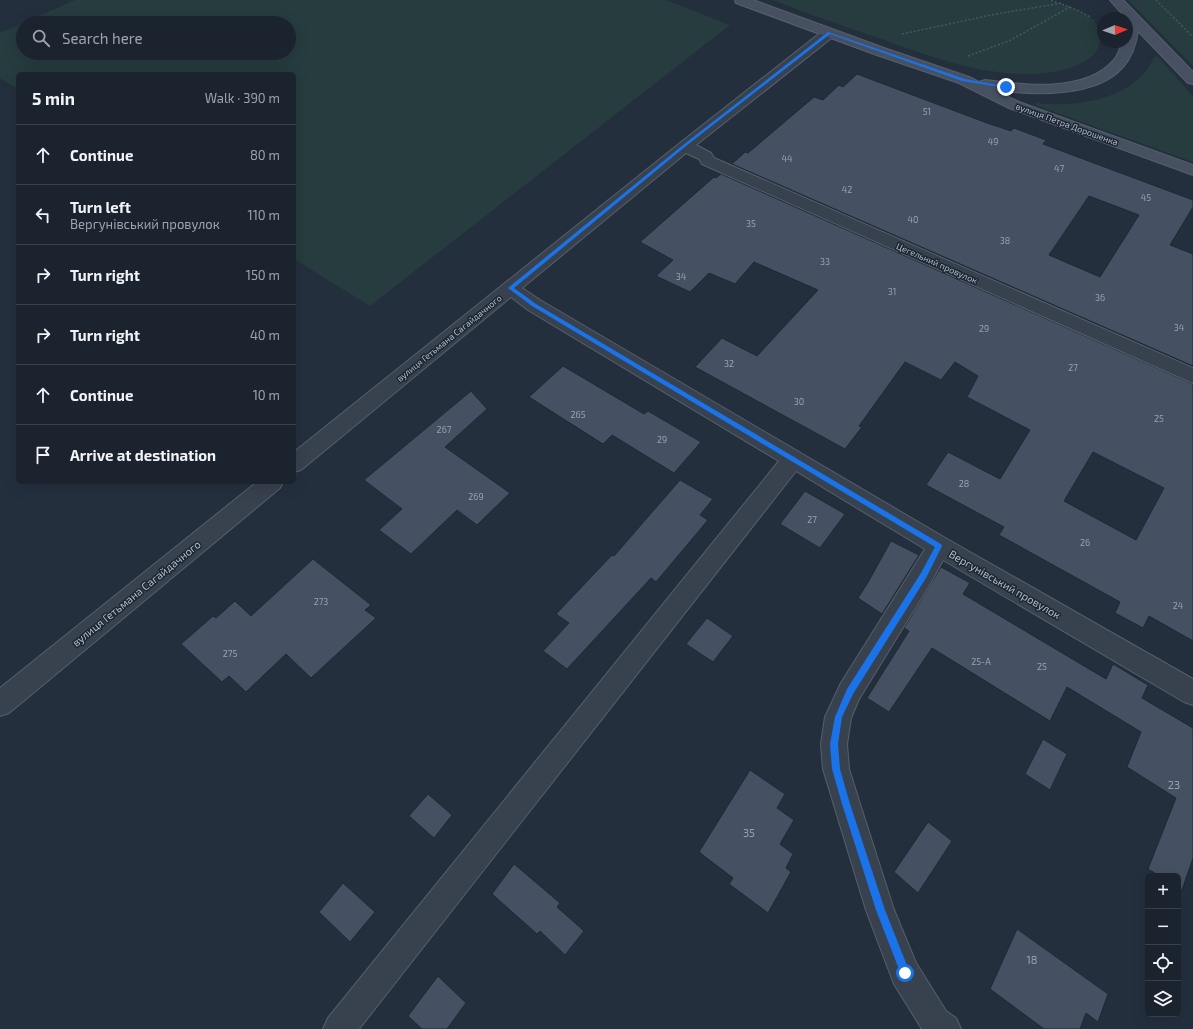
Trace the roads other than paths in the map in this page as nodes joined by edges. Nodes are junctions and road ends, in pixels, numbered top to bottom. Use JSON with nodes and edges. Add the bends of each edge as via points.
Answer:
{"nodes":[{"id":1,"x":741,"y":0,"type":"edge"},
{"id":2,"x":1116,"y":0,"type":"edge"},
{"id":3,"x":1134,"y":19,"type":"junction"},
{"id":4,"x":829,"y":33,"type":"junction"},
{"id":5,"x":964,"y":80,"type":"junction"},
{"id":6,"x":1193,"y":80,"type":"edge"},
{"id":7,"x":685,"y":146,"type":"junction"},
{"id":8,"x":1193,"y":170,"type":"edge"},
{"id":9,"x":510,"y":288,"type":"junction"},
{"id":10,"x":1193,"y":376,"type":"edge"},
{"id":11,"x":792,"y":459,"type":"junction"},
{"id":12,"x":296,"y":462,"type":"edge"},
{"id":13,"x":270,"y":484,"type":"edge"},
{"id":14,"x":939,"y":546,"type":"junction"},
{"id":15,"x":1193,"y":693,"type":"edge"},
{"id":16,"x":0,"y":704,"type":"edge"},
{"id":17,"x":937,"y":1027,"type":"edge"},
{"id":18,"x":339,"y":1029,"type":"edge"}],
"edges":[{"from":1,"to":4,"type":"main road","name":"вулиця Петра Дорошенка"},
{"from":2,"to":3,"type":"main road"},
{"from":3,"to":5,"type":"main road","via":[[1128,47],[1119,64],[1112,71],[1088,82],[1055,89],[1039,89]]},
{"from":3,"to":6,"type":"main road"},
{"from":4,"to":5,"type":"main road","name":"вулиця Петра Дорошенка"},
{"from":4,"to":7,"type":"street","name":"вулиця Гетьмана Сагайдачного"},
{"from":5,"to":8,"type":"main road","name":"вулиця Петра Дорошенка","via":[[1014,105]]},
{"from":7,"to":9,"type":"street","name":"вулиця Гетьмана Сагайдачного"},
{"from":7,"to":10,"type":"street","name":"Цегельний провулок","via":[[706,156],[708,161]]},
{"from":9,"to":11,"type":"street","name":"Вергунівський провулок","via":[[534,305]]},
{"from":9,"to":12,"type":"street","name":"вулиця Гетьмана Сагайдачного"},
{"from":11,"to":14,"type":"street","name":"Вергунівський провулок"},
{"from":11,"to":18,"type":"street"},
{"from":13,"to":16,"type":"street","name":"вулиця Гетьмана Сагайдачного"},
{"from":14,"to":15,"type":"street","name":"Вергунівський провулок"},
{"from":14,"to":17,"type":"street","via":[[850,692],[838,717],[834,744],[836,769],[880,910],[905,973]]}]}
